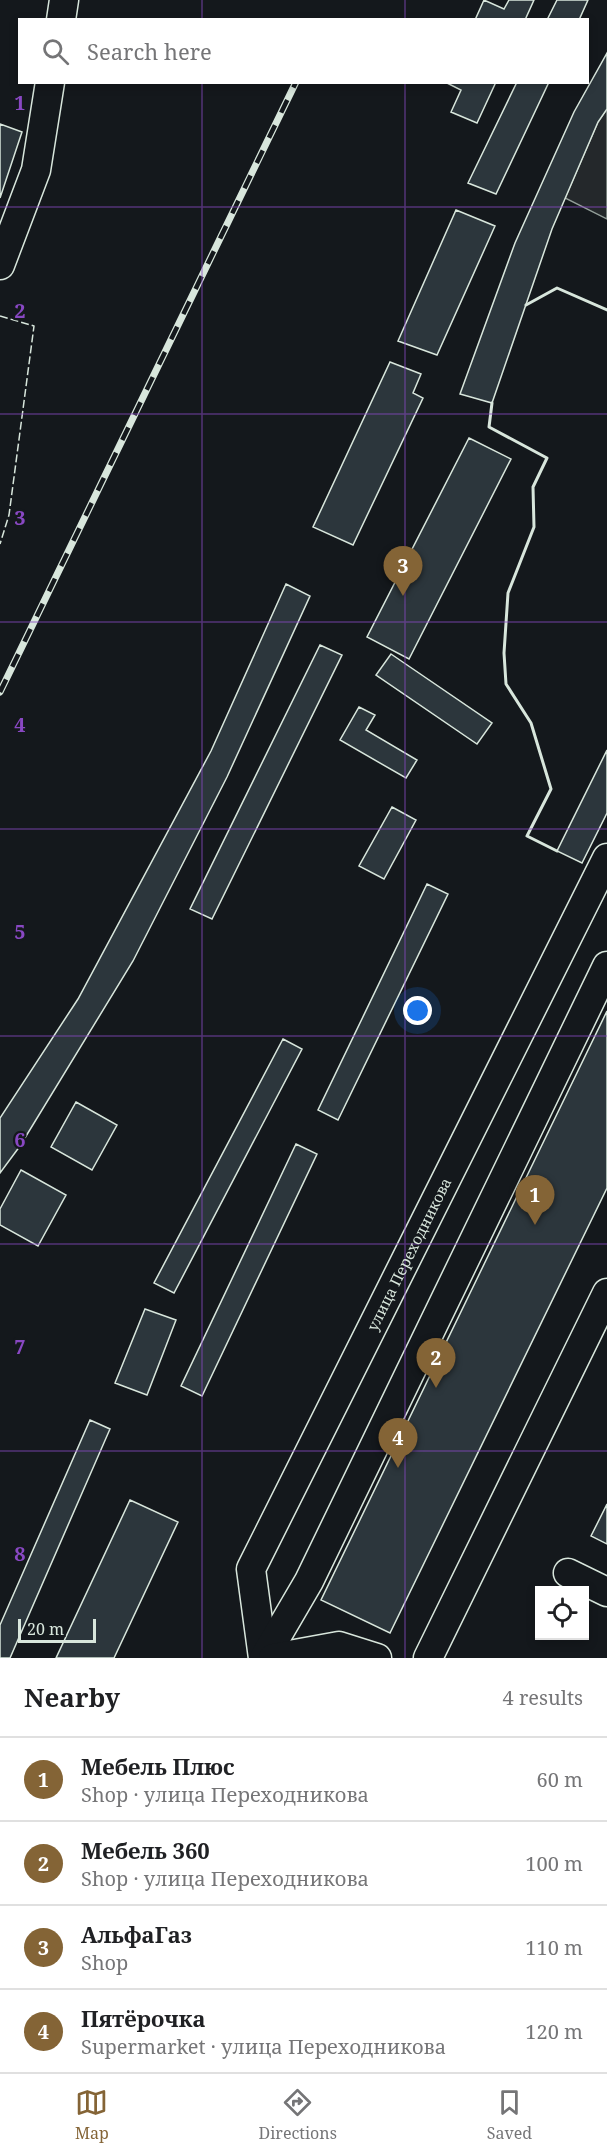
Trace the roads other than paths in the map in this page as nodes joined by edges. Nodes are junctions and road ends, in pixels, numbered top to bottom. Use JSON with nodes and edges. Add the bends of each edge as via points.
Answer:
{"nodes":[{"id":1,"x":64,"y":0,"type":"edge"},
{"id":2,"x":61,"y":18,"type":"edge"},
{"id":3,"x":50,"y":84,"type":"edge"},
{"id":4,"x":0,"y":265,"type":"edge"},
{"id":5,"x":607,"y":858,"type":"edge"},
{"id":6,"x":607,"y":966,"type":"edge"},
{"id":7,"x":607,"y":1293,"type":"edge"},
{"id":8,"x":568,"y":1574,"type":"dead end"},
{"id":9,"x":607,"y":1592,"type":"edge"},
{"id":10,"x":263,"y":1658,"type":"edge"},
{"id":11,"x":273,"y":1658,"type":"edge"},
{"id":12,"x":377,"y":1658,"type":"edge"},
{"id":13,"x":428,"y":1658,"type":"edge"}],
"edges":[{"from":1,"to":2,"type":"street"},
{"from":3,"to":4,"type":"street","via":[[36,170]]},
{"from":5,"to":10,"type":"street","name":"улица Переходникова","via":[[251,1569]]},
{"from":6,"to":10,"type":"street","via":[[309,1581]]},
{"from":7,"to":13,"type":"street"},
{"from":8,"to":9,"type":"street"},
{"from":11,"to":12,"type":"street","via":[[339,1646]]}]}
